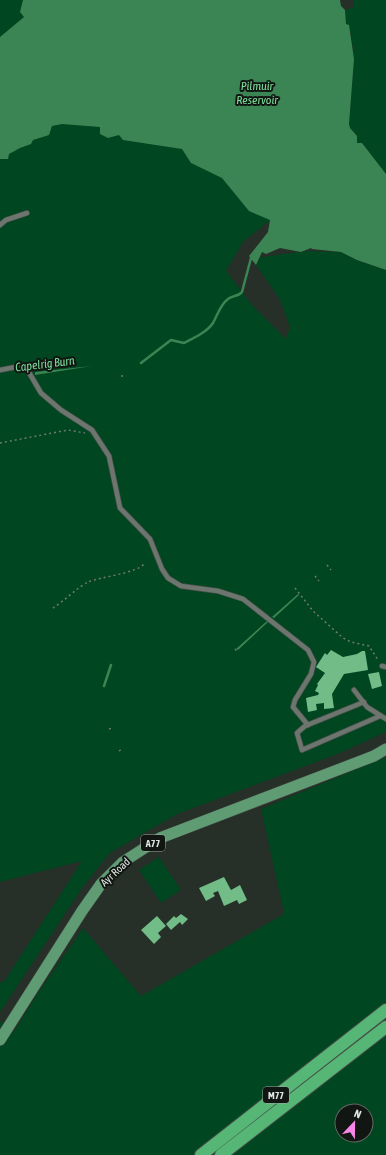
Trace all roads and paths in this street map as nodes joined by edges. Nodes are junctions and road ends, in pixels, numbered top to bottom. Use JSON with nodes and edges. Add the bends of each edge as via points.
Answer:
{"nodes":[{"id":1,"x":27,"y":213,"type":"dead end"},
{"id":2,"x":0,"y":225,"type":"edge"},
{"id":3,"x":0,"y":370,"type":"edge"},
{"id":4,"x":95,"y":434,"type":"junction"},
{"id":5,"x":0,"y":443,"type":"edge"},
{"id":6,"x":144,"y":564,"type":"dead end"},
{"id":7,"x":327,"y":566,"type":"dead end"},
{"id":8,"x":331,"y":569,"type":"dead end"},
{"id":9,"x":315,"y":576,"type":"dead end"},
{"id":10,"x":319,"y":580,"type":"dead end"},
{"id":11,"x":295,"y":588,"type":"dead end"},
{"id":12,"x":53,"y":608,"type":"dead end"},
{"id":13,"x":235,"y":649,"type":"dead end"},
{"id":14,"x":237,"y":651,"type":"dead end"},
{"id":15,"x":382,"y":665,"type":"edge"},
{"id":16,"x":354,"y":690,"type":"dead end"},
{"id":17,"x":364,"y":702,"type":"junction"},
{"id":18,"x":380,"y":716,"type":"junction"},
{"id":19,"x":386,"y":719,"type":"edge"},
{"id":20,"x":308,"y":725,"type":"junction"},
{"id":21,"x":112,"y":728,"type":"dead end"},
{"id":22,"x":109,"y":729,"type":"dead end"},
{"id":23,"x":122,"y":749,"type":"dead end"},
{"id":24,"x":386,"y":749,"type":"edge"},
{"id":25,"x":119,"y":750,"type":"dead end"},
{"id":26,"x":386,"y":1010,"type":"edge"},
{"id":27,"x":386,"y":1027,"type":"edge"},
{"id":28,"x":0,"y":1040,"type":"edge"},
{"id":29,"x":201,"y":1155,"type":"edge"},
{"id":30,"x":221,"y":1155,"type":"edge"}],
"edges":[{"from":1,"to":2,"type":"lane","via":[[6,220]]},
{"from":3,"to":4,"type":"lane","via":[[21,366],[31,374],[41,393]]},
{"from":4,"to":5,"type":"path","via":[[68,430]]},
{"from":4,"to":20,"type":"lane","via":[[109,456],[120,508],[150,539],[162,570],[168,578],[181,586],[218,591],[243,599],[308,650],[314,662],[311,674],[293,707]]},
{"from":6,"to":12,"type":"path","via":[[87,583]]},
{"from":7,"to":8,"type":"path"},
{"from":9,"to":10,"type":"path"},
{"from":11,"to":15,"type":"path","via":[[313,611],[344,638],[369,646]]},
{"from":13,"to":14,"type":"path"},
{"from":16,"to":17,"type":"lane"},
{"from":17,"to":18,"type":"lane"},
{"from":17,"to":20,"type":"lane"},
{"from":18,"to":19,"type":"lane"},
{"from":18,"to":20,"type":"lane","via":[[302,750],[297,733]]},
{"from":21,"to":22,"type":"path"},
{"from":23,"to":25,"type":"path"},
{"from":24,"to":28,"type":"main road","name":"Ayr Road","number":"A77","via":[[374,756],[160,838],[123,862],[101,884],[86,905]]},
{"from":26,"to":29,"type":"highway","number":"M77"},
{"from":27,"to":30,"type":"highway","number":"M77"}]}
